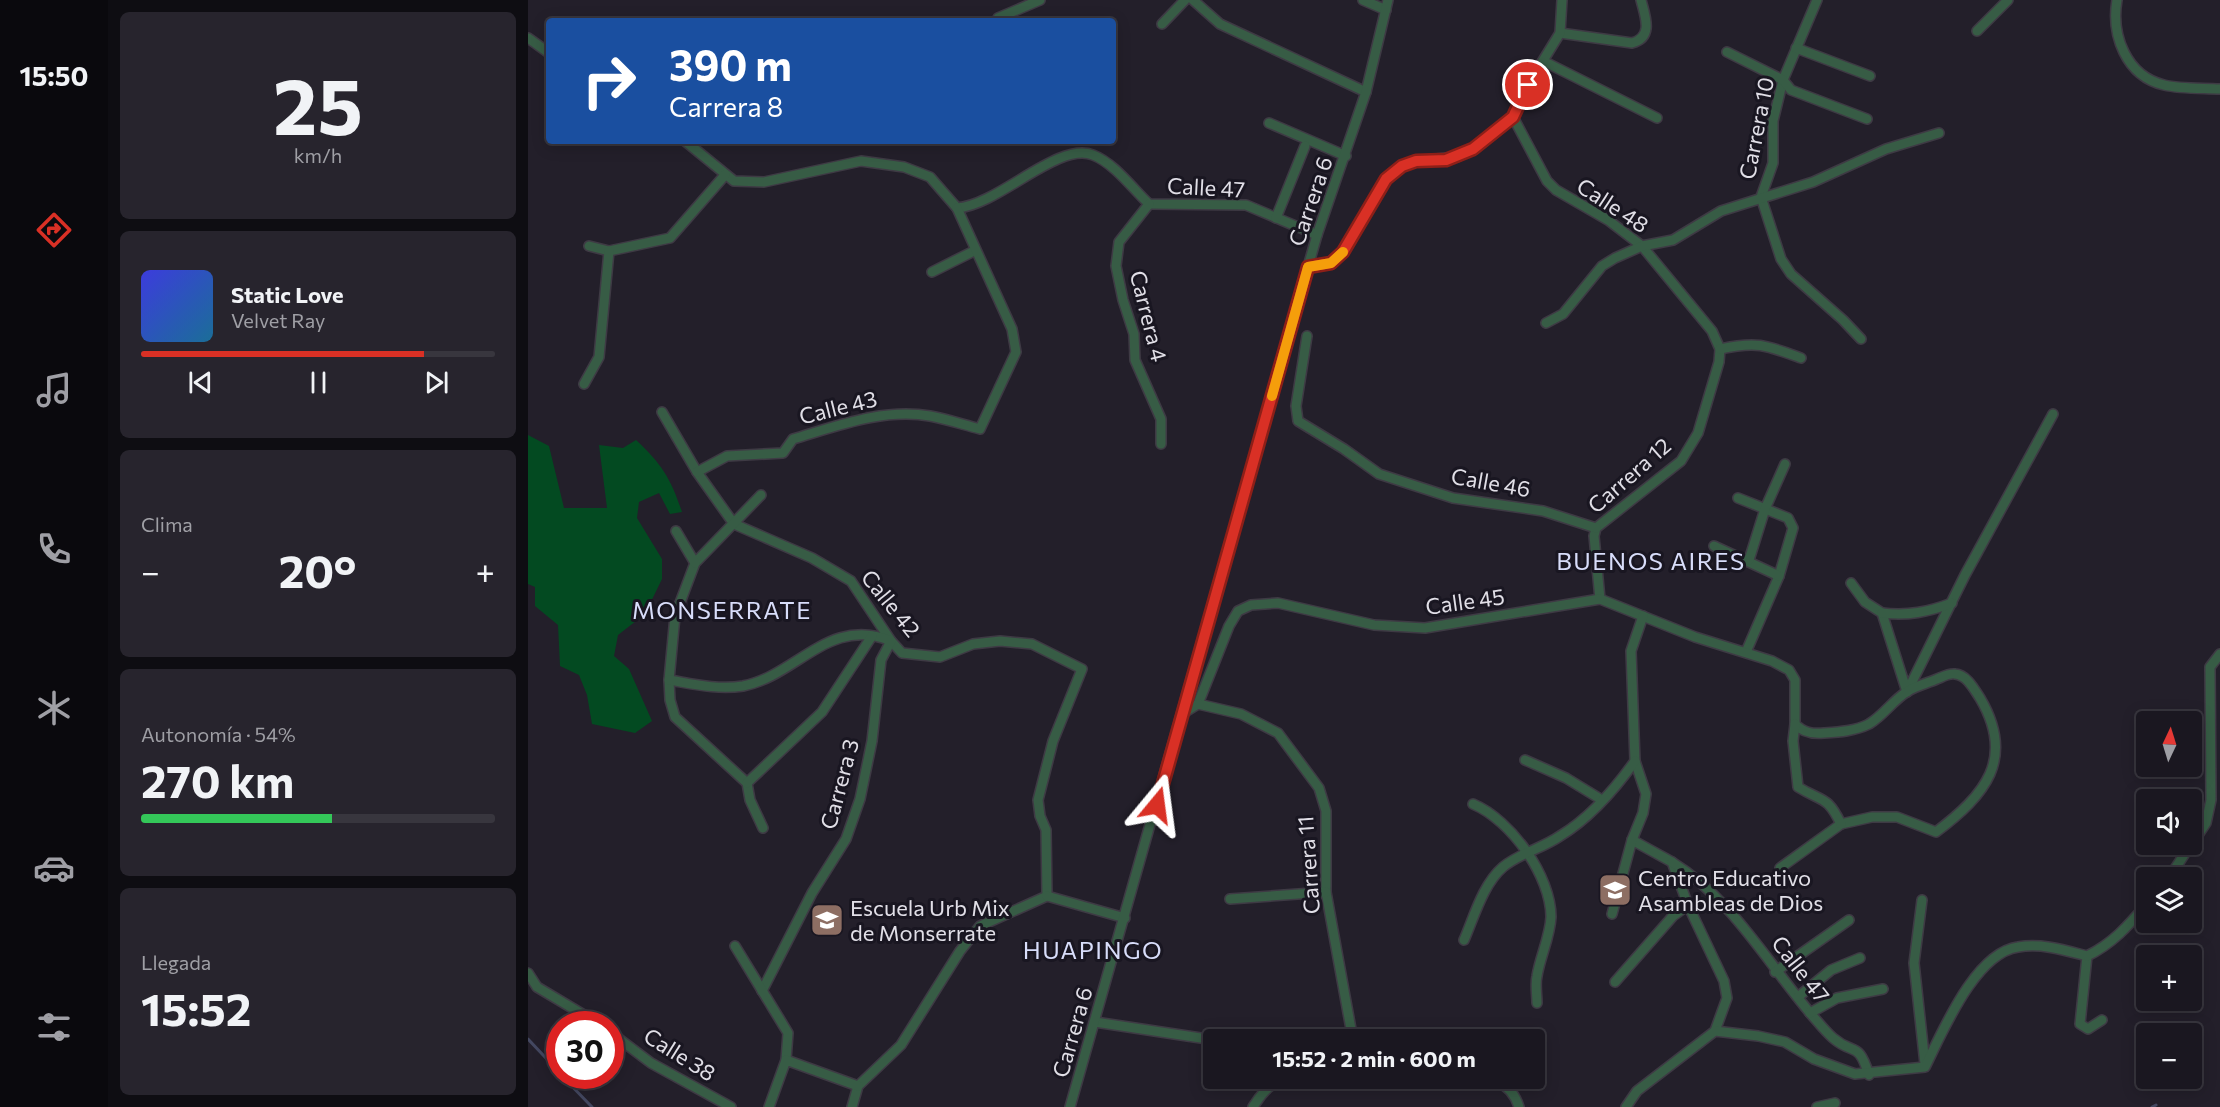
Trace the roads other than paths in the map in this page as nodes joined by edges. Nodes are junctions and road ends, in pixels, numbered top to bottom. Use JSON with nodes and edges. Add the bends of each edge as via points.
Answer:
{"nodes":[{"id":1,"x":1040,"y":0,"type":"edge"},
{"id":2,"x":1185,"y":0,"type":"edge"},
{"id":3,"x":1193,"y":0,"type":"edge"},
{"id":4,"x":1364,"y":0,"type":"edge"},
{"id":5,"x":1388,"y":0,"type":"edge"},
{"id":6,"x":1562,"y":0,"type":"edge"},
{"id":7,"x":1641,"y":0,"type":"edge"},
{"id":8,"x":1817,"y":0,"type":"edge"},
{"id":9,"x":2008,"y":0,"type":"edge"},
{"id":10,"x":2117,"y":0,"type":"edge"},
{"id":11,"x":1386,"y":10,"type":"junction"},
{"id":12,"x":998,"y":18,"type":"dead end"},
{"id":13,"x":1162,"y":24,"type":"dead end"},
{"id":14,"x":1977,"y":31,"type":"dead end"},
{"id":15,"x":1560,"y":33,"type":"junction"},
{"id":16,"x":528,"y":38,"type":"edge"},
{"id":17,"x":1796,"y":48,"type":"junction"},
{"id":18,"x":546,"y":51,"type":"edge"},
{"id":19,"x":1727,"y":52,"type":"dead end"},
{"id":20,"x":1543,"y":61,"type":"junction"},
{"id":21,"x":1870,"y":76,"type":"dead end"},
{"id":22,"x":1783,"y":80,"type":"junction"},
{"id":23,"x":2220,"y":89,"type":"edge"},
{"id":24,"x":1366,"y":92,"type":"junction"},
{"id":25,"x":1513,"y":117,"type":"junction"},
{"id":26,"x":1657,"y":118,"type":"dead end"},
{"id":27,"x":1867,"y":119,"type":"dead end"},
{"id":28,"x":1269,"y":123,"type":"dead end"},
{"id":29,"x":1939,"y":133,"type":"dead end"},
{"id":30,"x":689,"y":144,"type":"edge"},
{"id":31,"x":1305,"y":146,"type":"dead end"},
{"id":32,"x":1346,"y":156,"type":"junction"},
{"id":33,"x":725,"y":175,"type":"junction"},
{"id":34,"x":1761,"y":197,"type":"junction"},
{"id":35,"x":1149,"y":204,"type":"junction"},
{"id":36,"x":957,"y":208,"type":"junction"},
{"id":37,"x":1276,"y":218,"type":"junction"},
{"id":38,"x":1317,"y":235,"type":"junction"},
{"id":39,"x":589,"y":246,"type":"dead end"},
{"id":40,"x":1642,"y":246,"type":"junction"},
{"id":41,"x":609,"y":251,"type":"junction"},
{"id":42,"x":974,"y":251,"type":"junction"},
{"id":43,"x":1308,"y":267,"type":"junction"},
{"id":44,"x":932,"y":272,"type":"dead end"},
{"id":45,"x":1546,"y":323,"type":"dead end"},
{"id":46,"x":1307,"y":336,"type":"dead end"},
{"id":47,"x":1861,"y":339,"type":"dead end"},
{"id":48,"x":1720,"y":349,"type":"junction"},
{"id":49,"x":1801,"y":358,"type":"dead end"},
{"id":50,"x":584,"y":384,"type":"dead end"},
{"id":51,"x":662,"y":412,"type":"dead end"},
{"id":52,"x":2053,"y":414,"type":"dead end"},
{"id":53,"x":1161,"y":444,"type":"dead end"},
{"id":54,"x":1785,"y":464,"type":"dead end"},
{"id":55,"x":697,"y":472,"type":"junction"},
{"id":56,"x":761,"y":495,"type":"dead end"},
{"id":57,"x":1738,"y":498,"type":"dead end"},
{"id":58,"x":1765,"y":509,"type":"junction"},
{"id":59,"x":734,"y":524,"type":"junction"},
{"id":60,"x":1596,"y":528,"type":"junction"},
{"id":61,"x":676,"y":531,"type":"dead end"},
{"id":62,"x":1714,"y":546,"type":"dead end"},
{"id":63,"x":1749,"y":560,"type":"junction"},
{"id":64,"x":695,"y":563,"type":"junction"},
{"id":65,"x":1779,"y":576,"type":"junction"},
{"id":66,"x":1851,"y":583,"type":"dead end"},
{"id":67,"x":1600,"y":599,"type":"junction"},
{"id":68,"x":1952,"y":603,"type":"junction"},
{"id":69,"x":1882,"y":613,"type":"junction"},
{"id":70,"x":1643,"y":616,"type":"junction"},
{"id":71,"x":872,"y":636,"type":"junction"},
{"id":72,"x":891,"y":641,"type":"junction"},
{"id":73,"x":1746,"y":652,"type":"junction"},
{"id":74,"x":2220,"y":654,"type":"edge"},
{"id":75,"x":669,"y":680,"type":"junction"},
{"id":76,"x":1907,"y":692,"type":"junction"},
{"id":77,"x":1198,"y":704,"type":"junction"},
{"id":78,"x":1182,"y":714,"type":"junction"},
{"id":79,"x":1795,"y":724,"type":"junction"},
{"id":80,"x":1525,"y":760,"type":"dead end"},
{"id":81,"x":1635,"y":761,"type":"junction"},
{"id":82,"x":747,"y":783,"type":"junction"},
{"id":83,"x":1602,"y":800,"type":"junction"},
{"id":84,"x":1473,"y":804,"type":"dead end"},
{"id":85,"x":1841,"y":824,"type":"junction"},
{"id":86,"x":763,"y":828,"type":"dead end"},
{"id":87,"x":2202,"y":829,"type":"edge"},
{"id":88,"x":1632,"y":840,"type":"junction"},
{"id":89,"x":1528,"y":853,"type":"junction"},
{"id":90,"x":1672,"y":862,"type":"junction"},
{"id":91,"x":1780,"y":868,"type":"dead end"},
{"id":92,"x":1326,"y":892,"type":"junction"},
{"id":93,"x":1047,"y":896,"type":"junction"},
{"id":94,"x":1230,"y":899,"type":"dead end"},
{"id":95,"x":1922,"y":900,"type":"dead end"},
{"id":96,"x":1688,"y":905,"type":"junction"},
{"id":97,"x":1612,"y":914,"type":"dead end"},
{"id":98,"x":2136,"y":916,"type":"edge"},
{"id":99,"x":1125,"y":918,"type":"junction"},
{"id":100,"x":1849,"y":920,"type":"dead end"},
{"id":101,"x":1464,"y":940,"type":"dead end"},
{"id":102,"x":735,"y":946,"type":"dead end"},
{"id":103,"x":2086,"y":956,"type":"junction"},
{"id":104,"x":1860,"y":958,"type":"dead end"},
{"id":105,"x":1775,"y":972,"type":"junction"},
{"id":106,"x":528,"y":973,"type":"edge"},
{"id":107,"x":1615,"y":982,"type":"dead end"},
{"id":108,"x":1883,"y":989,"type":"dead end"},
{"id":109,"x":762,"y":991,"type":"junction"},
{"id":110,"x":1798,"y":997,"type":"junction"},
{"id":111,"x":1537,"y":1003,"type":"dead end"},
{"id":112,"x":577,"y":1011,"type":"edge"},
{"id":113,"x":1810,"y":1013,"type":"junction"},
{"id":114,"x":2102,"y":1020,"type":"dead end"},
{"id":115,"x":1095,"y":1022,"type":"junction"},
{"id":116,"x":1351,"y":1029,"type":"edge"},
{"id":117,"x":1715,"y":1031,"type":"junction"},
{"id":118,"x":1203,"y":1038,"type":"edge"},
{"id":119,"x":624,"y":1043,"type":"edge"},
{"id":120,"x":786,"y":1060,"type":"junction"},
{"id":121,"x":1925,"y":1067,"type":"junction"},
{"id":122,"x":1869,"y":1075,"type":"junction"},
{"id":123,"x":858,"y":1086,"type":"junction"},
{"id":124,"x":1265,"y":1089,"type":"edge"},
{"id":125,"x":1511,"y":1089,"type":"edge"},
{"id":126,"x":1835,"y":1103,"type":"dead end"},
{"id":127,"x":731,"y":1107,"type":"edge"},
{"id":128,"x":769,"y":1107,"type":"edge"},
{"id":129,"x":852,"y":1107,"type":"edge"},
{"id":130,"x":1070,"y":1107,"type":"edge"},
{"id":131,"x":1253,"y":1107,"type":"edge"},
{"id":132,"x":1519,"y":1107,"type":"edge"},
{"id":133,"x":1626,"y":1107,"type":"edge"},
{"id":134,"x":1817,"y":1107,"type":"edge"}],
"edges":[{"from":1,"to":12,"type":"street"},
{"from":2,"to":13,"type":"street"},
{"from":3,"to":24,"type":"street","via":[[1221,24]]},
{"from":4,"to":11,"type":"street"},
{"from":5,"to":11,"type":"street","name":"Carrera 6"},
{"from":6,"to":15,"type":"street"},
{"from":7,"to":15,"type":"street","via":[[1647,20],[1640,41]]},
{"from":8,"to":17,"type":"street","name":"Carrera 10"},
{"from":9,"to":14,"type":"street"},
{"from":10,"to":23,"type":"street","via":[[2115,14],[2122,51],[2150,80],[2166,86]]},
{"from":11,"to":24,"type":"street","name":"Carrera 6"},
{"from":15,"to":20,"type":"street"},
{"from":16,"to":18,"type":"street"},
{"from":17,"to":21,"type":"street"},
{"from":17,"to":22,"type":"street","name":"Carrera 10"},
{"from":19,"to":22,"type":"street"},
{"from":20,"to":25,"type":"street"},
{"from":20,"to":26,"type":"street"},
{"from":22,"to":27,"type":"street","via":[[1791,90]]},
{"from":22,"to":34,"type":"street","name":"Carrera 10","via":[[1773,121],[1773,163]]},
{"from":24,"to":32,"type":"street","name":"Carrera 6"},
{"from":25,"to":40,"type":"street","name":"Calle 48","via":[[1547,181],[1556,190],[1608,220]]},
{"from":25,"to":43,"type":"street","via":[[1457,157],[1402,166],[1386,179],[1343,252],[1331,263]]},
{"from":28,"to":32,"type":"street"},
{"from":29,"to":34,"type":"street","name":"Carrera 10","via":[[1886,149],[1813,182]]},
{"from":30,"to":33,"type":"street"},
{"from":31,"to":37,"type":"street"},
{"from":32,"to":38,"type":"street","name":"Carrera 6"},
{"from":33,"to":36,"type":"street","via":[[734,181],[764,182],[861,161],[930,177]]},
{"from":33,"to":41,"type":"street","via":[[670,238]]},
{"from":34,"to":40,"type":"street","name":"Carrera 10","via":[[1721,211],[1673,240]]},
{"from":34,"to":47,"type":"street","via":[[1786,267]]},
{"from":35,"to":36,"type":"street","name":"Calle 47","via":[[1092,154],[1067,153],[978,205]]},
{"from":35,"to":37,"type":"street","name":"Calle 47","via":[[1234,203]]},
{"from":35,"to":53,"type":"street","name":"Carrera 4","via":[[1119,242],[1116,266],[1134,334],[1136,360],[1161,419]]},
{"from":36,"to":42,"type":"street"},
{"from":37,"to":38,"type":"street","name":"Calle 47"},
{"from":38,"to":43,"type":"street","name":"Carrera 6"},
{"from":39,"to":41,"type":"street"},
{"from":40,"to":45,"type":"street","name":"Carrera 10","via":[[1602,266],[1563,314]]},
{"from":40,"to":48,"type":"street","name":"Calle 48","via":[[1712,331]]},
{"from":41,"to":50,"type":"street","via":[[598,357]]},
{"from":42,"to":44,"type":"street"},
{"from":42,"to":55,"type":"street","name":"Calle 43","via":[[1012,329],[1016,352],[980,429],[930,416],[874,416],[793,439],[783,453],[727,456]]},
{"from":43,"to":78,"type":"street","name":"Carrera 6"},
{"from":46,"to":60,"type":"street","name":"Calle 46","via":[[1296,406],[1298,421],[1379,474],[1453,498],[1543,511]]},
{"from":48,"to":49,"type":"street","via":[[1747,343],[1767,345]]},
{"from":48,"to":60,"type":"street","name":"Carrera 12","via":[[1698,433],[1681,461]]},
{"from":51,"to":55,"type":"street"},
{"from":52,"to":68,"type":"street"},
{"from":54,"to":58,"type":"street"},
{"from":55,"to":59,"type":"street"},
{"from":56,"to":59,"type":"street"},
{"from":57,"to":58,"type":"street"},
{"from":58,"to":63,"type":"street"},
{"from":58,"to":65,"type":"street","via":[[1788,518],[1793,525]]},
{"from":59,"to":64,"type":"street"},
{"from":59,"to":72,"type":"street","name":"Calle 42","via":[[812,558],[851,581]]},
{"from":60,"to":67,"type":"street","name":"Carrera 12"},
{"from":61,"to":64,"type":"street"},
{"from":62,"to":63,"type":"street"},
{"from":63,"to":65,"type":"street"},
{"from":64,"to":75,"type":"street","via":[[675,616]]},
{"from":65,"to":73,"type":"street"},
{"from":66,"to":69,"type":"street","via":[[1865,602]]},
{"from":67,"to":70,"type":"street"},
{"from":67,"to":77,"type":"street","name":"Calle 45","via":[[1425,628],[1374,625],[1278,603],[1251,605],[1238,612],[1229,626]]},
{"from":68,"to":69,"type":"street","via":[[1927,613]]},
{"from":68,"to":76,"type":"street"},
{"from":69,"to":76,"type":"street"},
{"from":70,"to":73,"type":"street"},
{"from":70,"to":81,"type":"street","via":[[1631,651]]},
{"from":71,"to":72,"type":"street"},
{"from":71,"to":75,"type":"street","via":[[842,636],[825,642],[763,679],[742,686],[705,687]]},
{"from":71,"to":82,"type":"street","via":[[822,712]]},
{"from":72,"to":93,"type":"street","name":"Calle 42","via":[[902,653],[940,657],[973,644],[1032,644],[1082,669],[1053,741],[1038,800],[1046,830]]},
{"from":72,"to":109,"type":"street","name":"Carrera 3","via":[[881,660],[870,752],[846,839],[812,893]]},
{"from":73,"to":79,"type":"street","via":[[1789,670],[1796,680]]},
{"from":74,"to":87,"type":"street","via":[[2210,667],[2211,801]]},
{"from":75,"to":82,"type":"street","via":[[675,717]]},
{"from":76,"to":79,"type":"street","via":[[1867,725],[1846,732],[1816,734],[1800,730]]},
{"from":76,"to":85,"type":"street","via":[[1951,674],[1971,684],[1993,720],[1996,734],[1990,776],[1981,791],[1936,832],[1897,817],[1872,817]]},
{"from":77,"to":78,"type":"street"},
{"from":77,"to":92,"type":"street","name":"Carrera 11","via":[[1241,714],[1278,733],[1319,788],[1326,811]]},
{"from":78,"to":99,"type":"street","name":"Carrera 6"},
{"from":79,"to":85,"type":"street","via":[[1798,787],[1824,799]]},
{"from":80,"to":83,"type":"street"},
{"from":81,"to":83,"type":"street"},
{"from":81,"to":88,"type":"street","via":[[1646,794]]},
{"from":82,"to":86,"type":"street"},
{"from":83,"to":89,"type":"street","via":[[1561,836]]},
{"from":84,"to":89,"type":"street","via":[[1496,815]]},
{"from":85,"to":91,"type":"street"},
{"from":88,"to":90,"type":"street","name":"Calle 47"},
{"from":88,"to":97,"type":"street"},
{"from":89,"to":101,"type":"street","via":[[1503,867],[1487,888]]},
{"from":89,"to":111,"type":"street","via":[[1548,891],[1551,918],[1536,978]]},
{"from":90,"to":96,"type":"street"},
{"from":90,"to":105,"type":"street","name":"Calle 47","via":[[1699,881],[1747,929]]},
{"from":92,"to":94,"type":"street"},
{"from":92,"to":116,"type":"street","name":"Carrera 11"},
{"from":93,"to":99,"type":"street"},
{"from":93,"to":123,"type":"street","via":[[980,926],[901,1045]]},
{"from":95,"to":121,"type":"street","via":[[1914,963]]},
{"from":96,"to":107,"type":"street","via":[[1673,916]]},
{"from":96,"to":117,"type":"street","via":[[1726,990],[1727,998]]},
{"from":98,"to":103,"type":"street","via":[[2112,942]]},
{"from":99,"to":115,"type":"street","name":"Carrera 6"},
{"from":100,"to":105,"type":"street"},
{"from":102,"to":109,"type":"street"},
{"from":103,"to":114,"type":"street","via":[[2080,1024],[2088,1029]]},
{"from":103,"to":121,"type":"street","via":[[2054,947],[2019,947],[1995,956],[1958,1001]]},
{"from":104,"to":110,"type":"street","via":[[1831,970]]},
{"from":105,"to":110,"type":"street","name":"Calle 47"},
{"from":106,"to":112,"type":"street","via":[[537,987]]},
{"from":108,"to":113,"type":"street","via":[[1836,999]]},
{"from":109,"to":120,"type":"street","via":[[788,1033]]},
{"from":110,"to":113,"type":"street","name":"Calle 47"},
{"from":113,"to":122,"type":"street","name":"Calle 47","via":[[1834,1039],[1863,1055]]},
{"from":115,"to":118,"type":"street"},
{"from":115,"to":130,"type":"street","name":"Carrera 6"},
{"from":117,"to":122,"type":"street","via":[[1785,1042],[1814,1059]]},
{"from":117,"to":133,"type":"street","via":[[1637,1091]]},
{"from":119,"to":127,"type":"street","name":"Calle 38","via":[[651,1063]]},
{"from":120,"to":123,"type":"street"},
{"from":120,"to":128,"type":"street"},
{"from":121,"to":122,"type":"street"},
{"from":123,"to":129,"type":"street"},
{"from":124,"to":131,"type":"street"},
{"from":125,"to":132,"type":"street"},
{"from":126,"to":134,"type":"street"}]}
